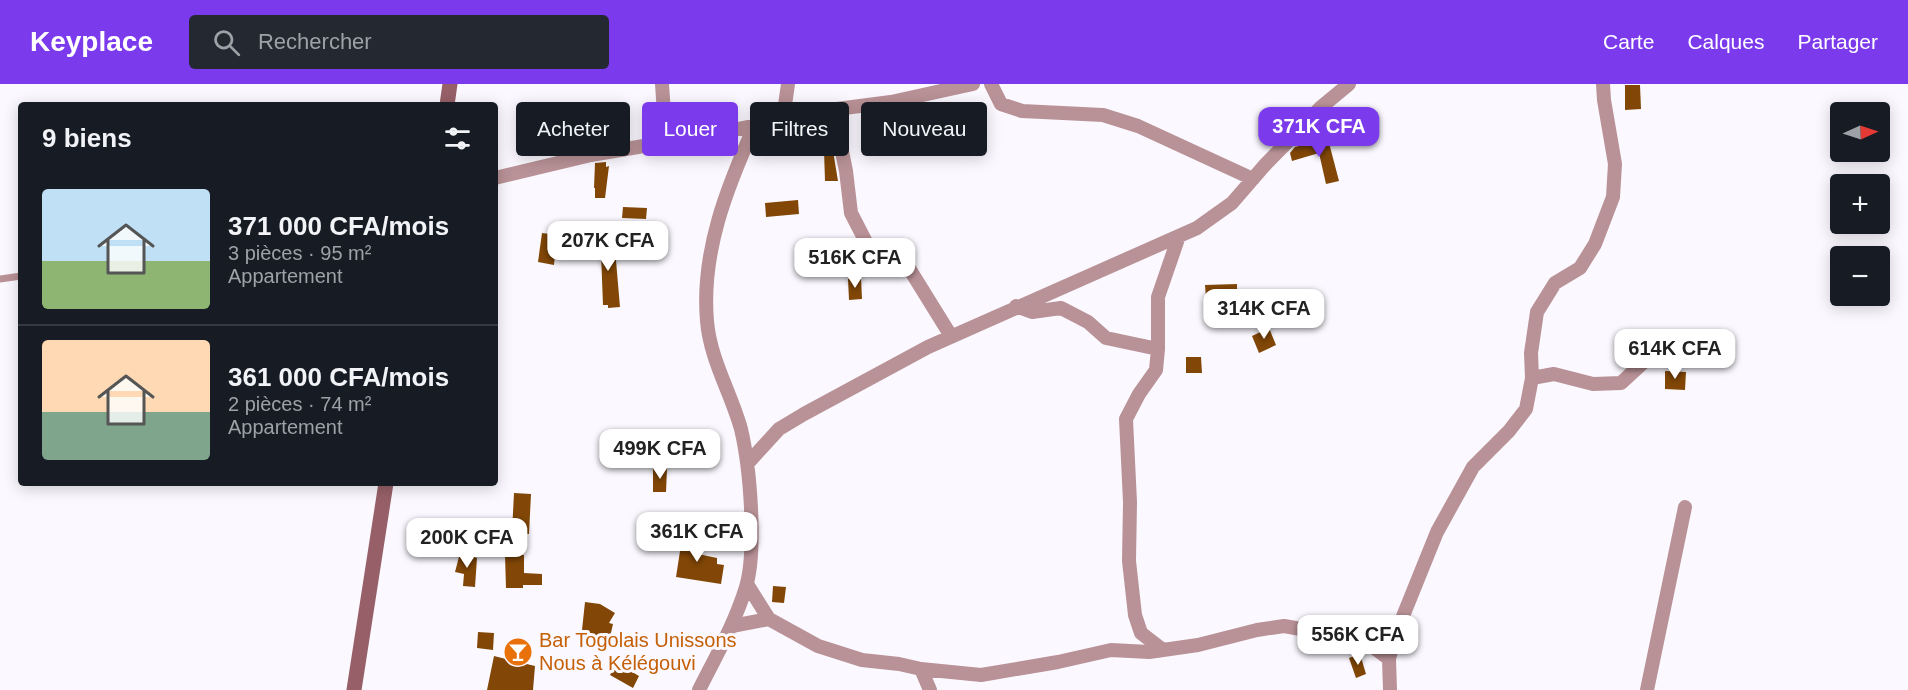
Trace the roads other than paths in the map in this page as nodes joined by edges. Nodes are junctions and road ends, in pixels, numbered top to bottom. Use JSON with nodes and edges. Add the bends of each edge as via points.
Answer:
{"nodes":[{"id":1,"x":450,"y":84,"type":"edge"},
{"id":2,"x":662,"y":84,"type":"edge"},
{"id":3,"x":788,"y":84,"type":"edge"},
{"id":4,"x":972,"y":84,"type":"edge"},
{"id":5,"x":991,"y":84,"type":"edge"},
{"id":6,"x":1349,"y":84,"type":"edge"},
{"id":7,"x":1603,"y":84,"type":"edge"},
{"id":8,"x":447,"y":102,"type":"edge"},
{"id":9,"x":663,"y":102,"type":"edge"},
{"id":10,"x":785,"y":102,"type":"edge"},
{"id":11,"x":849,"y":107,"type":"edge"},
{"id":12,"x":750,"y":136,"type":"edge"},
{"id":13,"x":642,"y":147,"type":"edge"},
{"id":14,"x":843,"y":156,"type":"edge"},
{"id":15,"x":498,"y":177,"type":"edge"},
{"id":16,"x":1253,"y":179,"type":"junction"},
{"id":17,"x":1179,"y":236,"type":"junction"},
{"id":18,"x":18,"y":276,"type":"edge"},
{"id":19,"x":0,"y":279,"type":"edge"},
{"id":20,"x":1016,"y":306,"type":"junction"},
{"id":21,"x":951,"y":336,"type":"junction"},
{"id":22,"x":1158,"y":349,"type":"junction"},
{"id":23,"x":1647,"y":359,"type":"dead end"},
{"id":24,"x":1532,"y":378,"type":"junction"},
{"id":25,"x":748,"y":463,"type":"junction"},
{"id":26,"x":386,"y":486,"type":"edge"},
{"id":27,"x":1685,"y":507,"type":"dead end"},
{"id":28,"x":747,"y":584,"type":"junction"},
{"id":29,"x":769,"y":619,"type":"junction"},
{"id":30,"x":732,"y":626,"type":"junction"},
{"id":31,"x":1163,"y":650,"type":"junction"},
{"id":32,"x":1389,"y":658,"type":"junction"},
{"id":33,"x":921,"y":669,"type":"junction"},
{"id":34,"x":354,"y":690,"type":"edge"},
{"id":35,"x":699,"y":690,"type":"edge"},
{"id":36,"x":930,"y":690,"type":"edge"},
{"id":37,"x":1390,"y":690,"type":"edge"},
{"id":38,"x":1647,"y":690,"type":"edge"}],
"edges":[{"from":1,"to":8,"type":"main road"},
{"from":2,"to":9,"type":"street"},
{"from":3,"to":10,"type":"street"},
{"from":4,"to":11,"type":"street"},
{"from":5,"to":16,"type":"street","via":[[1001,104],[1022,111],[1103,115],[1138,126]]},
{"from":6,"to":16,"type":"street","via":[[1320,108]]},
{"from":7,"to":24,"type":"street","via":[[1616,164],[1613,197],[1595,244],[1580,268],[1555,283],[1537,312]]},
{"from":12,"to":25,"type":"street","via":[[715,229],[706,288],[710,340]]},
{"from":13,"to":15,"type":"street","via":[[591,154]]},
{"from":14,"to":21,"type":"street","via":[[851,213],[867,244],[907,265]]},
{"from":16,"to":17,"type":"street","via":[[1232,203]]},
{"from":17,"to":20,"type":"street"},
{"from":17,"to":22,"type":"street","via":[[1158,297]]},
{"from":18,"to":19,"type":"lane"},
{"from":20,"to":21,"type":"street"},
{"from":20,"to":22,"type":"street","via":[[1032,312],[1061,308],[1088,322],[1106,338]]},
{"from":21,"to":25,"type":"street","via":[[779,429]]},
{"from":22,"to":31,"type":"street","via":[[1156,370],[1126,419],[1129,561],[1135,615],[1141,633]]},
{"from":23,"to":24,"type":"street","via":[[1621,383],[1593,384],[1554,374]]},
{"from":24,"to":32,"type":"street","via":[[1526,409],[1473,467],[1437,532]]},
{"from":25,"to":28,"type":"street","via":[[752,547]]},
{"from":26,"to":34,"type":"main road"},
{"from":27,"to":38,"type":"street"},
{"from":28,"to":29,"type":"street"},
{"from":28,"to":30,"type":"street"},
{"from":29,"to":30,"type":"street"},
{"from":29,"to":33,"type":"street","via":[[829,650],[861,660]]},
{"from":30,"to":35,"type":"street"},
{"from":31,"to":32,"type":"street","via":[[1284,626],[1323,633],[1332,642],[1369,644]]},
{"from":31,"to":33,"type":"street","via":[[1111,650],[981,675]]},
{"from":32,"to":37,"type":"street"},
{"from":33,"to":36,"type":"street"}]}
